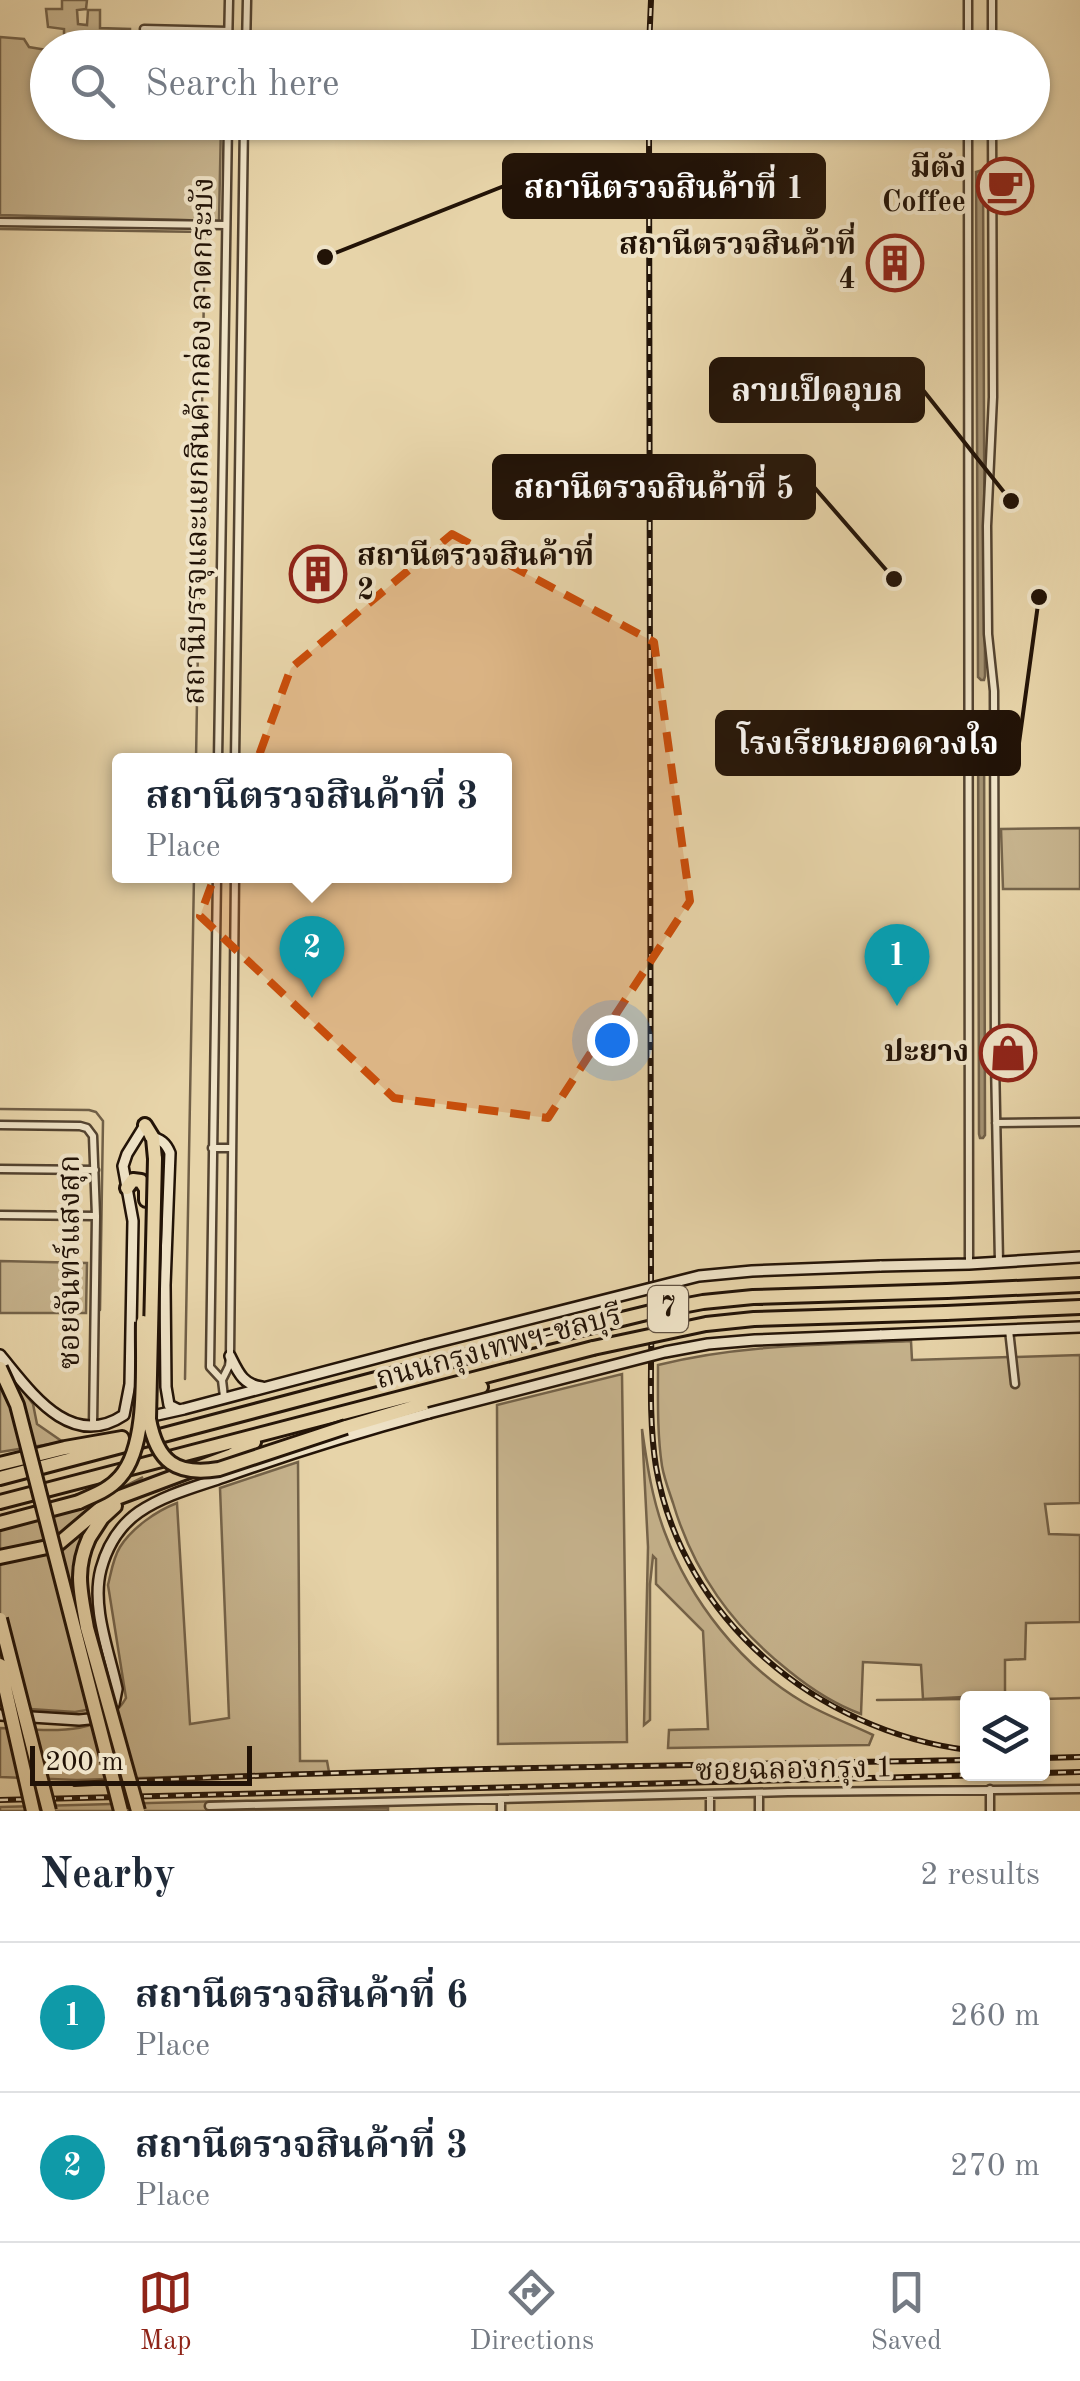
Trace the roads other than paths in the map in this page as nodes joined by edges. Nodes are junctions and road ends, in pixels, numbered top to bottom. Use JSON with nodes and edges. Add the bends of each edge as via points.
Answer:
{"nodes":[{"id":1,"x":228,"y":0,"type":"edge"},
{"id":2,"x":247,"y":0,"type":"edge"},
{"id":3,"x":968,"y":0,"type":"edge"},
{"id":4,"x":992,"y":0,"type":"edge"},
{"id":5,"x":144,"y":29,"type":"dead end"},
{"id":6,"x":186,"y":30,"type":"edge"},
{"id":7,"x":228,"y":30,"type":"edge"},
{"id":8,"x":246,"y":30,"type":"edge"},
{"id":9,"x":968,"y":30,"type":"edge"},
{"id":10,"x":992,"y":30,"type":"edge"},
{"id":11,"x":227,"y":140,"type":"edge"},
{"id":12,"x":244,"y":140,"type":"edge"},
{"id":13,"x":968,"y":140,"type":"edge"},
{"id":14,"x":992,"y":140,"type":"edge"},
{"id":15,"x":227,"y":144,"type":"junction"},
{"id":16,"x":244,"y":144,"type":"junction"},
{"id":17,"x":0,"y":222,"type":"edge"},
{"id":18,"x":226,"y":225,"type":"junction"},
{"id":19,"x":218,"y":753,"type":"edge"},
{"id":20,"x":236,"y":753,"type":"edge"},
{"id":21,"x":216,"y":883,"type":"edge"},
{"id":22,"x":235,"y":883,"type":"edge"},
{"id":23,"x":215,"y":980,"type":"junction"},
{"id":24,"x":234,"y":980,"type":"junction"},
{"id":25,"x":1080,"y":1122,"type":"edge"},
{"id":26,"x":996,"y":1123,"type":"junction"},
{"id":27,"x":0,"y":1125,"type":"edge"},
{"id":28,"x":146,"y":1125,"type":"joint"},
{"id":29,"x":153,"y":1138,"type":"junction"},
{"id":30,"x":136,"y":1139,"type":"junction"},
{"id":31,"x":212,"y":1148,"type":"junction"},
{"id":32,"x":232,"y":1148,"type":"junction"},
{"id":33,"x":0,"y":1168,"type":"edge"},
{"id":34,"x":95,"y":1170,"type":"junction"},
{"id":35,"x":126,"y":1188,"type":"junction"},
{"id":36,"x":0,"y":1215,"type":"edge"},
{"id":37,"x":96,"y":1216,"type":"junction"},
{"id":38,"x":1080,"y":1258,"type":"edge"},
{"id":39,"x":999,"y":1262,"type":"junction"},
{"id":40,"x":969,"y":1264,"type":"junction"},
{"id":41,"x":1080,"y":1285,"type":"edge"},
{"id":42,"x":1080,"y":1307,"type":"edge"},
{"id":43,"x":1080,"y":1327,"type":"edge"},
{"id":44,"x":1010,"y":1335,"type":"junction"},
{"id":45,"x":0,"y":1354,"type":"edge"},
{"id":46,"x":230,"y":1356,"type":"junction"},
{"id":47,"x":544,"y":1362,"type":"junction"},
{"id":48,"x":0,"y":1368,"type":"edge"},
{"id":49,"x":391,"y":1375,"type":"junction"},
{"id":50,"x":222,"y":1380,"type":"junction"},
{"id":51,"x":1015,"y":1384,"type":"dead end"},
{"id":52,"x":268,"y":1388,"type":"junction"},
{"id":53,"x":224,"y":1397,"type":"junction"},
{"id":54,"x":128,"y":1400,"type":"junction"},
{"id":55,"x":184,"y":1409,"type":"junction"},
{"id":56,"x":93,"y":1425,"type":"junction"},
{"id":57,"x":274,"y":1431,"type":"junction"},
{"id":58,"x":0,"y":1461,"type":"edge"},
{"id":59,"x":0,"y":1478,"type":"edge"},
{"id":60,"x":129,"y":1495,"type":"junction"},
{"id":61,"x":0,"y":1502,"type":"edge"},
{"id":62,"x":0,"y":1523,"type":"edge"},
{"id":63,"x":0,"y":1557,"type":"edge"},
{"id":64,"x":0,"y":1619,"type":"edge"},
{"id":65,"x":0,"y":1666,"type":"edge"},
{"id":66,"x":0,"y":1715,"type":"edge"},
{"id":67,"x":990,"y":1788,"type":"junction"},
{"id":68,"x":1080,"y":1789,"type":"edge"},
{"id":69,"x":759,"y":1793,"type":"junction"},
{"id":70,"x":710,"y":1794,"type":"junction"},
{"id":71,"x":575,"y":1797,"type":"junction"},
{"id":72,"x":501,"y":1798,"type":"junction"},
{"id":73,"x":209,"y":1806,"type":"dead end"},
{"id":74,"x":33,"y":1811,"type":"edge"},
{"id":75,"x":49,"y":1811,"type":"edge"},
{"id":76,"x":122,"y":1811,"type":"edge"},
{"id":77,"x":138,"y":1811,"type":"edge"},
{"id":78,"x":501,"y":1811,"type":"edge"},
{"id":79,"x":575,"y":1811,"type":"edge"},
{"id":80,"x":710,"y":1811,"type":"edge"},
{"id":81,"x":759,"y":1811,"type":"edge"},
{"id":82,"x":990,"y":1811,"type":"edge"}],
"edges":[{"from":1,"to":7,"type":"street"},
{"from":2,"to":8,"type":"street"},
{"from":3,"to":9,"type":"street"},
{"from":4,"to":10,"type":"street"},
{"from":5,"to":6,"type":"street"},
{"from":11,"to":15,"type":"street","name":"สถานีบรรจุและแยกสินค้ากล่อง ลาดกระบัง"},
{"from":12,"to":16,"type":"street","name":"สถานีบรรจุและแยกสินค้ากล่อง ลาดกระบัง"},
{"from":13,"to":40,"type":"street"},
{"from":14,"to":26,"type":"street","via":[[987,526]]},
{"from":15,"to":16,"type":"street"},
{"from":15,"to":18,"type":"street","name":"สถานีบรรจุและแยกสินค้ากล่อง ลาดกระบัง"},
{"from":16,"to":20,"type":"street","name":"สถานีบรรจุและแยกสินค้ากล่อง ลาดกระบัง"},
{"from":17,"to":18,"type":"street"},
{"from":18,"to":19,"type":"street","name":"สถานีบรรจุและแยกสินค้ากล่อง ลาดกระบัง"},
{"from":21,"to":23,"type":"street"},
{"from":22,"to":24,"type":"street"},
{"from":23,"to":24,"type":"street"},
{"from":23,"to":31,"type":"street"},
{"from":24,"to":32,"type":"street"},
{"from":25,"to":26,"type":"street"},
{"from":26,"to":39,"type":"street"},
{"from":27,"to":34,"type":"street","name":"ซอยจันทร์แสงสุก","via":[[87,1128],[94,1136]]},
{"from":28,"to":29,"type":"highway"},
{"from":28,"to":30,"type":"main road"},
{"from":29,"to":30,"type":"main road"},
{"from":29,"to":47,"type":"highway","bridge":true,"via":[[149,1420],[160,1455],[174,1466],[219,1469]]},
{"from":29,"to":55,"type":"main road","via":[[170,1153],[166,1395],[171,1407]]},
{"from":30,"to":35,"type":"main road","via":[[123,1166]]},
{"from":31,"to":32,"type":"street"},
{"from":31,"to":50,"type":"street","via":[[210,1367]]},
{"from":32,"to":46,"type":"street"},
{"from":33,"to":34,"type":"street"},
{"from":34,"to":37,"type":"street","name":"ซอยจันทร์แสงสุก"},
{"from":35,"to":54,"type":"main road","via":[[133,1221]]},
{"from":35,"to":62,"type":"highway","bridge":true,"via":[[133,1180],[146,1189],[134,1455],[102,1492]]},
{"from":36,"to":37,"type":"street"},
{"from":37,"to":56,"type":"street","name":"ซอยจันทร์แสงสุก"},
{"from":38,"to":39,"type":"main road"},
{"from":39,"to":40,"type":"main road"},
{"from":40,"to":52,"type":"main road","bridge":true,"via":[[699,1276]]},
{"from":41,"to":49,"type":"highway","name":"ถนนกรุงเทพฯ-ชลบุรี","number":"7","bridge":true,"via":[[703,1302]]},
{"from":42,"to":47,"type":"highway","name":"ถนนกรุงเทพฯ-ชลบุรี","number":"7","bridge":true,"via":[[754,1319]]},
{"from":43,"to":44,"type":"main road"},
{"from":44,"to":51,"type":"street"},
{"from":44,"to":66,"type":"main road","bridge":true,"via":[[755,1340],[665,1352],[312,1446],[172,1496],[142,1510],[115,1536],[102,1565],[98,1600],[118,1689],[114,1704],[79,1720]]},
{"from":45,"to":56,"type":"main road","via":[[41,1404],[67,1420]]},
{"from":46,"to":50,"type":"street"},
{"from":46,"to":52,"type":"main road","via":[[243,1380]]},
{"from":47,"to":57,"type":"highway","name":"ถนนกรุงเทพฯ-ชลบุรี","number":"7"},
{"from":48,"to":76,"type":"highway","bridge":true,"via":[[17,1405]]},
{"from":49,"to":58,"type":"highway"},
{"from":49,"to":59,"type":"highway","name":"ถนนกรุงเทพฯ-ชลบุรี","number":"7"},
{"from":50,"to":53,"type":"street"},
{"from":52,"to":53,"type":"main road"},
{"from":53,"to":55,"type":"main road"},
{"from":54,"to":55,"type":"main road","via":[[138,1414]]},
{"from":54,"to":56,"type":"main road","via":[[124,1415]]},
{"from":57,"to":60,"type":"highway"},
{"from":57,"to":61,"type":"highway","name":"ถนนกรุงเทพฯ-ชลบุรี","number":"7"},
{"from":60,"to":63,"type":"highway","via":[[109,1502],[57,1546]]},
{"from":60,"to":77,"type":"highway","bridge":true,"via":[[102,1518],[79,1564],[87,1628]]},
{"from":64,"to":75,"type":"highway","bridge":true},
{"from":65,"to":74,"type":"highway","bridge":true},
{"from":67,"to":68,"type":"street","name":"ซอยฉลองกรุง 1"},
{"from":67,"to":69,"type":"street","name":"ซอยฉลองกรุง 1"},
{"from":67,"to":82,"type":"street"},
{"from":69,"to":70,"type":"street","name":"ซอยฉลองกรุง 1"},
{"from":69,"to":81,"type":"street"},
{"from":70,"to":71,"type":"street","name":"ซอยฉลองกรุง 1"},
{"from":70,"to":80,"type":"street"},
{"from":71,"to":72,"type":"street","name":"ซอยฉลองกรุง 1"},
{"from":71,"to":79,"type":"street"},
{"from":72,"to":73,"type":"street","name":"ซอยฉลองกรุง 1"},
{"from":72,"to":78,"type":"street"}]}
